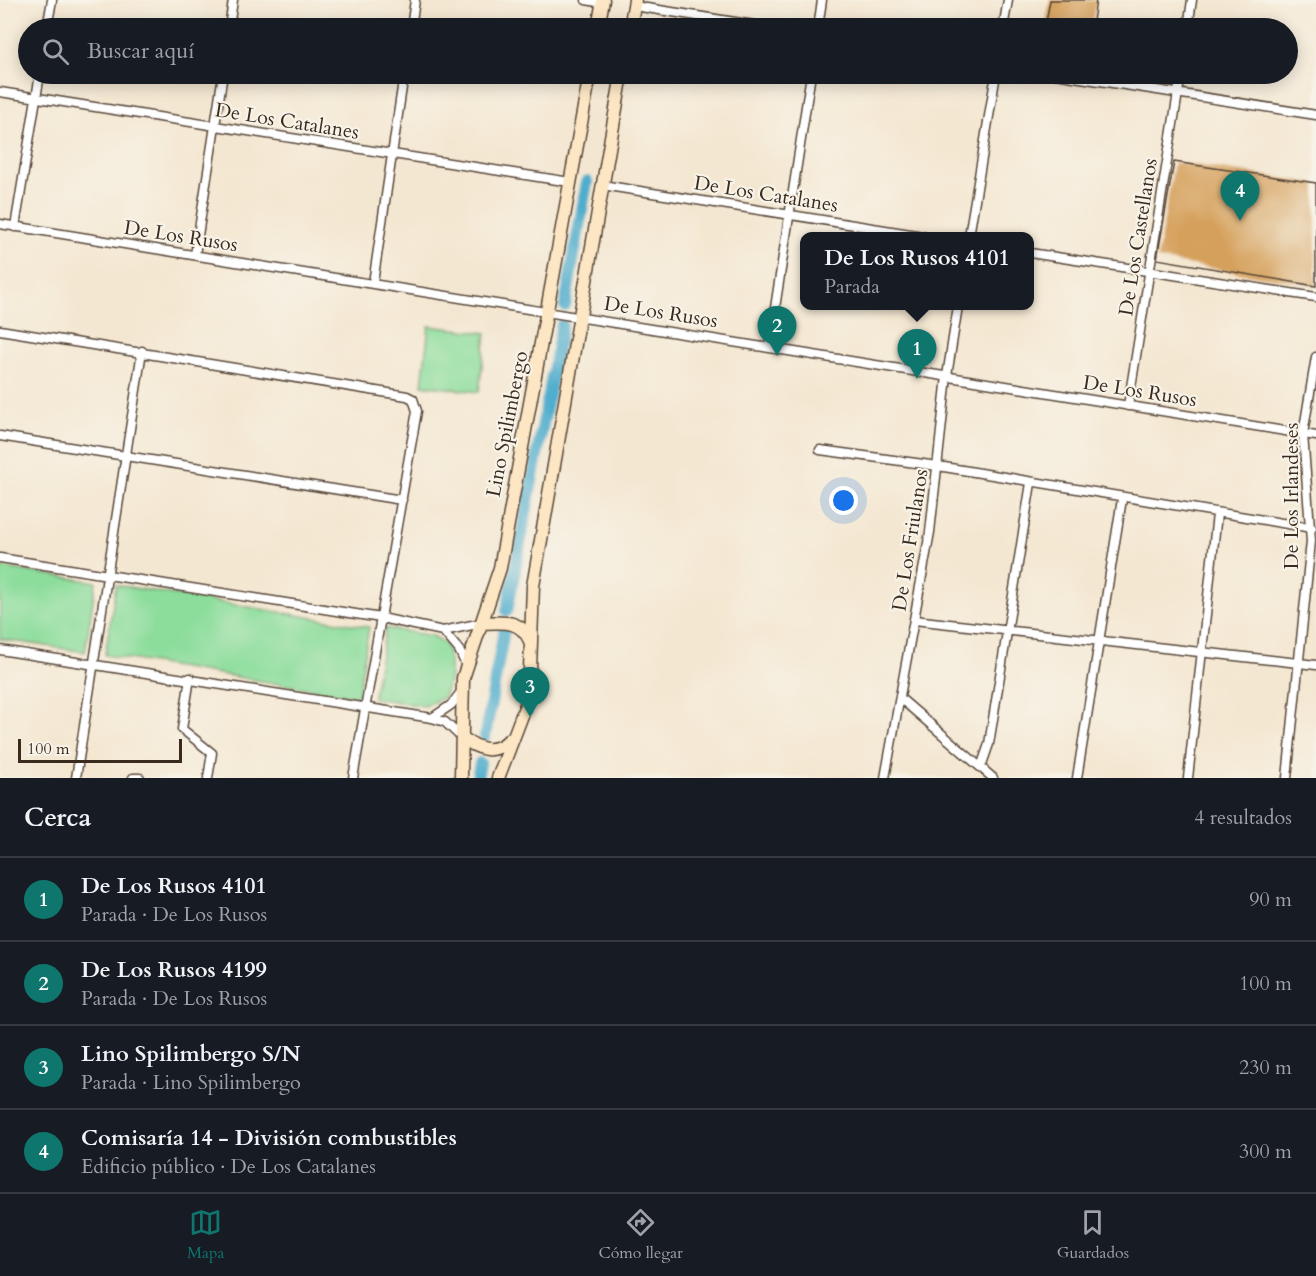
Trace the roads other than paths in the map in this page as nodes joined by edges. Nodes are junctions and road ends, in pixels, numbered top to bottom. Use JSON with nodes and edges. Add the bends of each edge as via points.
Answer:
{"nodes":[{"id":1,"x":52,"y":0,"type":"edge"},
{"id":2,"x":233,"y":0,"type":"edge"},
{"id":3,"x":416,"y":0,"type":"edge"},
{"id":4,"x":586,"y":0,"type":"edge"},
{"id":5,"x":822,"y":0,"type":"edge"},
{"id":6,"x":1008,"y":0,"type":"edge"},
{"id":7,"x":1192,"y":0,"type":"edge"},
{"id":8,"x":603,"y":1,"type":"edge"},
{"id":9,"x":635,"y":3,"type":"edge"},
{"id":10,"x":49,"y":18,"type":"edge"},
{"id":11,"x":230,"y":18,"type":"edge"},
{"id":12,"x":413,"y":18,"type":"edge"},
{"id":13,"x":600,"y":18,"type":"edge"},
{"id":14,"x":632,"y":18,"type":"edge"},
{"id":15,"x":718,"y":18,"type":"edge"},
{"id":16,"x":819,"y":18,"type":"edge"},
{"id":17,"x":1005,"y":18,"type":"edge"},
{"id":18,"x":1189,"y":18,"type":"edge"},
{"id":19,"x":38,"y":84,"type":"edge"},
{"id":20,"x":221,"y":84,"type":"edge"},
{"id":21,"x":402,"y":84,"type":"edge"},
{"id":22,"x":588,"y":84,"type":"edge"},
{"id":23,"x":620,"y":84,"type":"edge"},
{"id":24,"x":809,"y":84,"type":"edge"},
{"id":25,"x":994,"y":84,"type":"edge"},
{"id":26,"x":1120,"y":84,"type":"edge"},
{"id":27,"x":1179,"y":84,"type":"edge"},
{"id":28,"x":0,"y":92,"type":"edge"},
{"id":29,"x":1178,"y":93,"type":"junction"},
{"id":30,"x":36,"y":98,"type":"junction"},
{"id":31,"x":1316,"y":115,"type":"edge"},
{"id":32,"x":215,"y":126,"type":"junction"},
{"id":33,"x":392,"y":154,"type":"junction"},
{"id":34,"x":570,"y":182,"type":"junction"},
{"id":35,"x":603,"y":185,"type":"junction"},
{"id":36,"x":789,"y":214,"type":"junction"},
{"id":37,"x":0,"y":224,"type":"edge"},
{"id":38,"x":15,"y":227,"type":"junction"},
{"id":39,"x":894,"y":232,"type":"edge"},
{"id":40,"x":970,"y":232,"type":"edge"},
{"id":41,"x":195,"y":255,"type":"junction"},
{"id":42,"x":1034,"y":255,"type":"edge"},
{"id":43,"x":1148,"y":272,"type":"junction"},
{"id":44,"x":372,"y":283,"type":"junction"},
{"id":45,"x":1316,"y":297,"type":"edge"},
{"id":46,"x":957,"y":310,"type":"edge"},
{"id":47,"x":548,"y":315,"type":"junction"},
{"id":48,"x":579,"y":316,"type":"junction"},
{"id":49,"x":0,"y":330,"type":"edge"},
{"id":50,"x":769,"y":346,"type":"junction"},
{"id":51,"x":142,"y":351,"type":"junction"},
{"id":52,"x":1316,"y":357,"type":"edge"},
{"id":53,"x":947,"y":376,"type":"junction"},
{"id":54,"x":1128,"y":406,"type":"junction"},
{"id":55,"x":1303,"y":434,"type":"junction"},
{"id":56,"x":0,"y":436,"type":"edge"},
{"id":57,"x":1316,"y":436,"type":"edge"},
{"id":58,"x":820,"y":450,"type":"dead end"},
{"id":59,"x":125,"y":456,"type":"junction"},
{"id":60,"x":938,"y":466,"type":"junction"},
{"id":61,"x":1031,"y":483,"type":"junction"},
{"id":62,"x":1122,"y":499,"type":"junction"},
{"id":63,"x":402,"y":500,"type":"junction"},
{"id":64,"x":1216,"y":514,"type":"junction"},
{"id":65,"x":1312,"y":528,"type":"junction"},
{"id":66,"x":0,"y":558,"type":"edge"},
{"id":67,"x":106,"y":575,"type":"junction"},
{"id":68,"x":381,"y":618,"type":"junction"},
{"id":69,"x":914,"y":620,"type":"junction"},
{"id":70,"x":482,"y":623,"type":"junction"},
{"id":71,"x":1007,"y":630,"type":"junction"},
{"id":72,"x":443,"y":631,"type":"junction"},
{"id":73,"x":1100,"y":641,"type":"junction"},
{"id":74,"x":531,"y":645,"type":"junction"},
{"id":75,"x":0,"y":650,"type":"edge"},
{"id":76,"x":1201,"y":652,"type":"junction"},
{"id":77,"x":94,"y":663,"type":"junction"},
{"id":78,"x":1299,"y":663,"type":"junction"},
{"id":79,"x":466,"y":665,"type":"junction"},
{"id":80,"x":1316,"y":665,"type":"edge"},
{"id":81,"x":190,"y":678,"type":"junction"},
{"id":82,"x":461,"y":692,"type":"junction"},
{"id":83,"x":900,"y":698,"type":"junction"},
{"id":84,"x":366,"y":707,"type":"junction"},
{"id":85,"x":432,"y":718,"type":"junction"},
{"id":86,"x":513,"y":736,"type":"junction"},
{"id":87,"x":462,"y":738,"type":"junction"},
{"id":88,"x":981,"y":767,"type":"junction"},
{"id":89,"x":76,"y":778,"type":"edge"},
{"id":90,"x":133,"y":778,"type":"edge"},
{"id":91,"x":140,"y":778,"type":"edge"},
{"id":92,"x":208,"y":778,"type":"edge"},
{"id":93,"x":353,"y":778,"type":"edge"},
{"id":94,"x":461,"y":778,"type":"edge"},
{"id":95,"x":498,"y":778,"type":"edge"},
{"id":96,"x":885,"y":778,"type":"edge"},
{"id":97,"x":993,"y":778,"type":"edge"},
{"id":98,"x":1077,"y":778,"type":"edge"},
{"id":99,"x":1188,"y":778,"type":"edge"},
{"id":100,"x":1287,"y":778,"type":"edge"}],
"edges":[{"from":1,"to":10,"type":"street"},
{"from":2,"to":11,"type":"street"},
{"from":3,"to":12,"type":"street"},
{"from":4,"to":8,"type":"street"},
{"from":5,"to":16,"type":"street"},
{"from":6,"to":17,"type":"street"},
{"from":7,"to":18,"type":"street"},
{"from":8,"to":13,"type":"main road"},
{"from":9,"to":14,"type":"main road"},
{"from":9,"to":15,"type":"street"},
{"from":19,"to":30,"type":"street"},
{"from":20,"to":32,"type":"street"},
{"from":21,"to":33,"type":"street"},
{"from":22,"to":34,"type":"main road","name":"Lino Spilimbergo"},
{"from":23,"to":35,"type":"main road"},
{"from":24,"to":36,"type":"street"},
{"from":25,"to":40,"type":"street"},
{"from":26,"to":29,"type":"street"},
{"from":27,"to":29,"type":"street","name":"De Los Castellanos"},
{"from":28,"to":30,"type":"street","name":"De Los Catalanes"},
{"from":29,"to":31,"type":"street"},
{"from":29,"to":43,"type":"street","name":"De Los Castellanos"},
{"from":30,"to":32,"type":"street","name":"De Los Catalanes"},
{"from":30,"to":38,"type":"street"},
{"from":32,"to":33,"type":"street","name":"De Los Catalanes"},
{"from":32,"to":41,"type":"street"},
{"from":33,"to":34,"type":"street","name":"De Los Catalanes"},
{"from":33,"to":44,"type":"street"},
{"from":34,"to":47,"type":"main road","name":"Lino Spilimbergo"},
{"from":35,"to":36,"type":"street","name":"De Los Catalanes"},
{"from":35,"to":48,"type":"main road"},
{"from":36,"to":39,"type":"street","name":"De Los Catalanes"},
{"from":36,"to":50,"type":"street"},
{"from":37,"to":38,"type":"street","name":"De Los Rusos"},
{"from":38,"to":41,"type":"street","name":"De Los Rusos"},
{"from":41,"to":44,"type":"street","name":"De Los Rusos"},
{"from":42,"to":43,"type":"street"},
{"from":43,"to":45,"type":"street"},
{"from":43,"to":54,"type":"street","name":"De Los Castellanos"},
{"from":44,"to":47,"type":"street","name":"De Los Rusos"},
{"from":46,"to":53,"type":"street","name":"De Los Friulanos"},
{"from":47,"to":48,"type":"street","name":"De Los Rusos"},
{"from":47,"to":70,"type":"main road","name":"Lino Spilimbergo","via":[[499,575]]},
{"from":48,"to":50,"type":"street","name":"De Los Rusos"},
{"from":48,"to":74,"type":"main road","via":[[532,586]]},
{"from":49,"to":51,"type":"street"},
{"from":50,"to":53,"type":"street","name":"De Los Rusos"},
{"from":51,"to":59,"type":"street"},
{"from":51,"to":63,"type":"street","via":[[413,399],[417,411]]},
{"from":52,"to":55,"type":"street","name":"De Los Irlandeses"},
{"from":53,"to":54,"type":"street","name":"De Los Rusos"},
{"from":53,"to":60,"type":"street","name":"De Los Friulanos"},
{"from":54,"to":55,"type":"street","name":"De Los Rusos"},
{"from":55,"to":57,"type":"street","name":"De Los Rusos"},
{"from":55,"to":65,"type":"street","name":"De Los Irlandeses"},
{"from":56,"to":59,"type":"street"},
{"from":58,"to":60,"type":"street"},
{"from":59,"to":63,"type":"street"},
{"from":59,"to":67,"type":"street"},
{"from":60,"to":61,"type":"street"},
{"from":60,"to":69,"type":"street","name":"De Los Friulanos"},
{"from":61,"to":62,"type":"street"},
{"from":61,"to":71,"type":"street"},
{"from":62,"to":64,"type":"street"},
{"from":62,"to":73,"type":"street"},
{"from":63,"to":68,"type":"street"},
{"from":64,"to":65,"type":"street"},
{"from":64,"to":76,"type":"street"},
{"from":65,"to":78,"type":"street","name":"De Los Irlandeses"},
{"from":66,"to":67,"type":"street"},
{"from":67,"to":68,"type":"street"},
{"from":67,"to":77,"type":"street"},
{"from":68,"to":72,"type":"street"},
{"from":68,"to":84,"type":"street"},
{"from":69,"to":71,"type":"street"},
{"from":69,"to":83,"type":"street","name":"De Los Friulanos"},
{"from":70,"to":72,"type":"street"},
{"from":70,"to":74,"type":"main road","via":[[514,624],[525,632]]},
{"from":70,"to":79,"type":"main road","name":"Lino Spilimbergo"},
{"from":71,"to":73,"type":"street"},
{"from":71,"to":88,"type":"street","via":[[989,744]]},
{"from":72,"to":79,"type":"street"},
{"from":73,"to":76,"type":"street"},
{"from":73,"to":98,"type":"street"},
{"from":74,"to":86,"type":"main road","via":[[529,697]]},
{"from":75,"to":77,"type":"street"},
{"from":76,"to":78,"type":"street"},
{"from":76,"to":99,"type":"street"},
{"from":77,"to":81,"type":"street"},
{"from":77,"to":89,"type":"street"},
{"from":78,"to":80,"type":"street"},
{"from":78,"to":100,"type":"street","name":"De Los Irlandeses"},
{"from":79,"to":82,"type":"main road","name":"Lino Spilimbergo"},
{"from":81,"to":84,"type":"street"},
{"from":81,"to":92,"type":"street","via":[[182,729],[212,753]]},
{"from":82,"to":85,"type":"street","via":[[451,705]]},
{"from":82,"to":87,"type":"main road","name":"Lino Spilimbergo"},
{"from":83,"to":88,"type":"street"},
{"from":83,"to":96,"type":"street","name":"De Los Friulanos"},
{"from":84,"to":85,"type":"street"},
{"from":84,"to":93,"type":"street"},
{"from":85,"to":87,"type":"street","via":[[445,722]]},
{"from":86,"to":87,"type":"main road","via":[[491,751]]},
{"from":86,"to":95,"type":"main road"},
{"from":87,"to":94,"type":"main road","name":"Lino Spilimbergo"},
{"from":88,"to":97,"type":"street"},
{"from":90,"to":91,"type":"street"}]}
